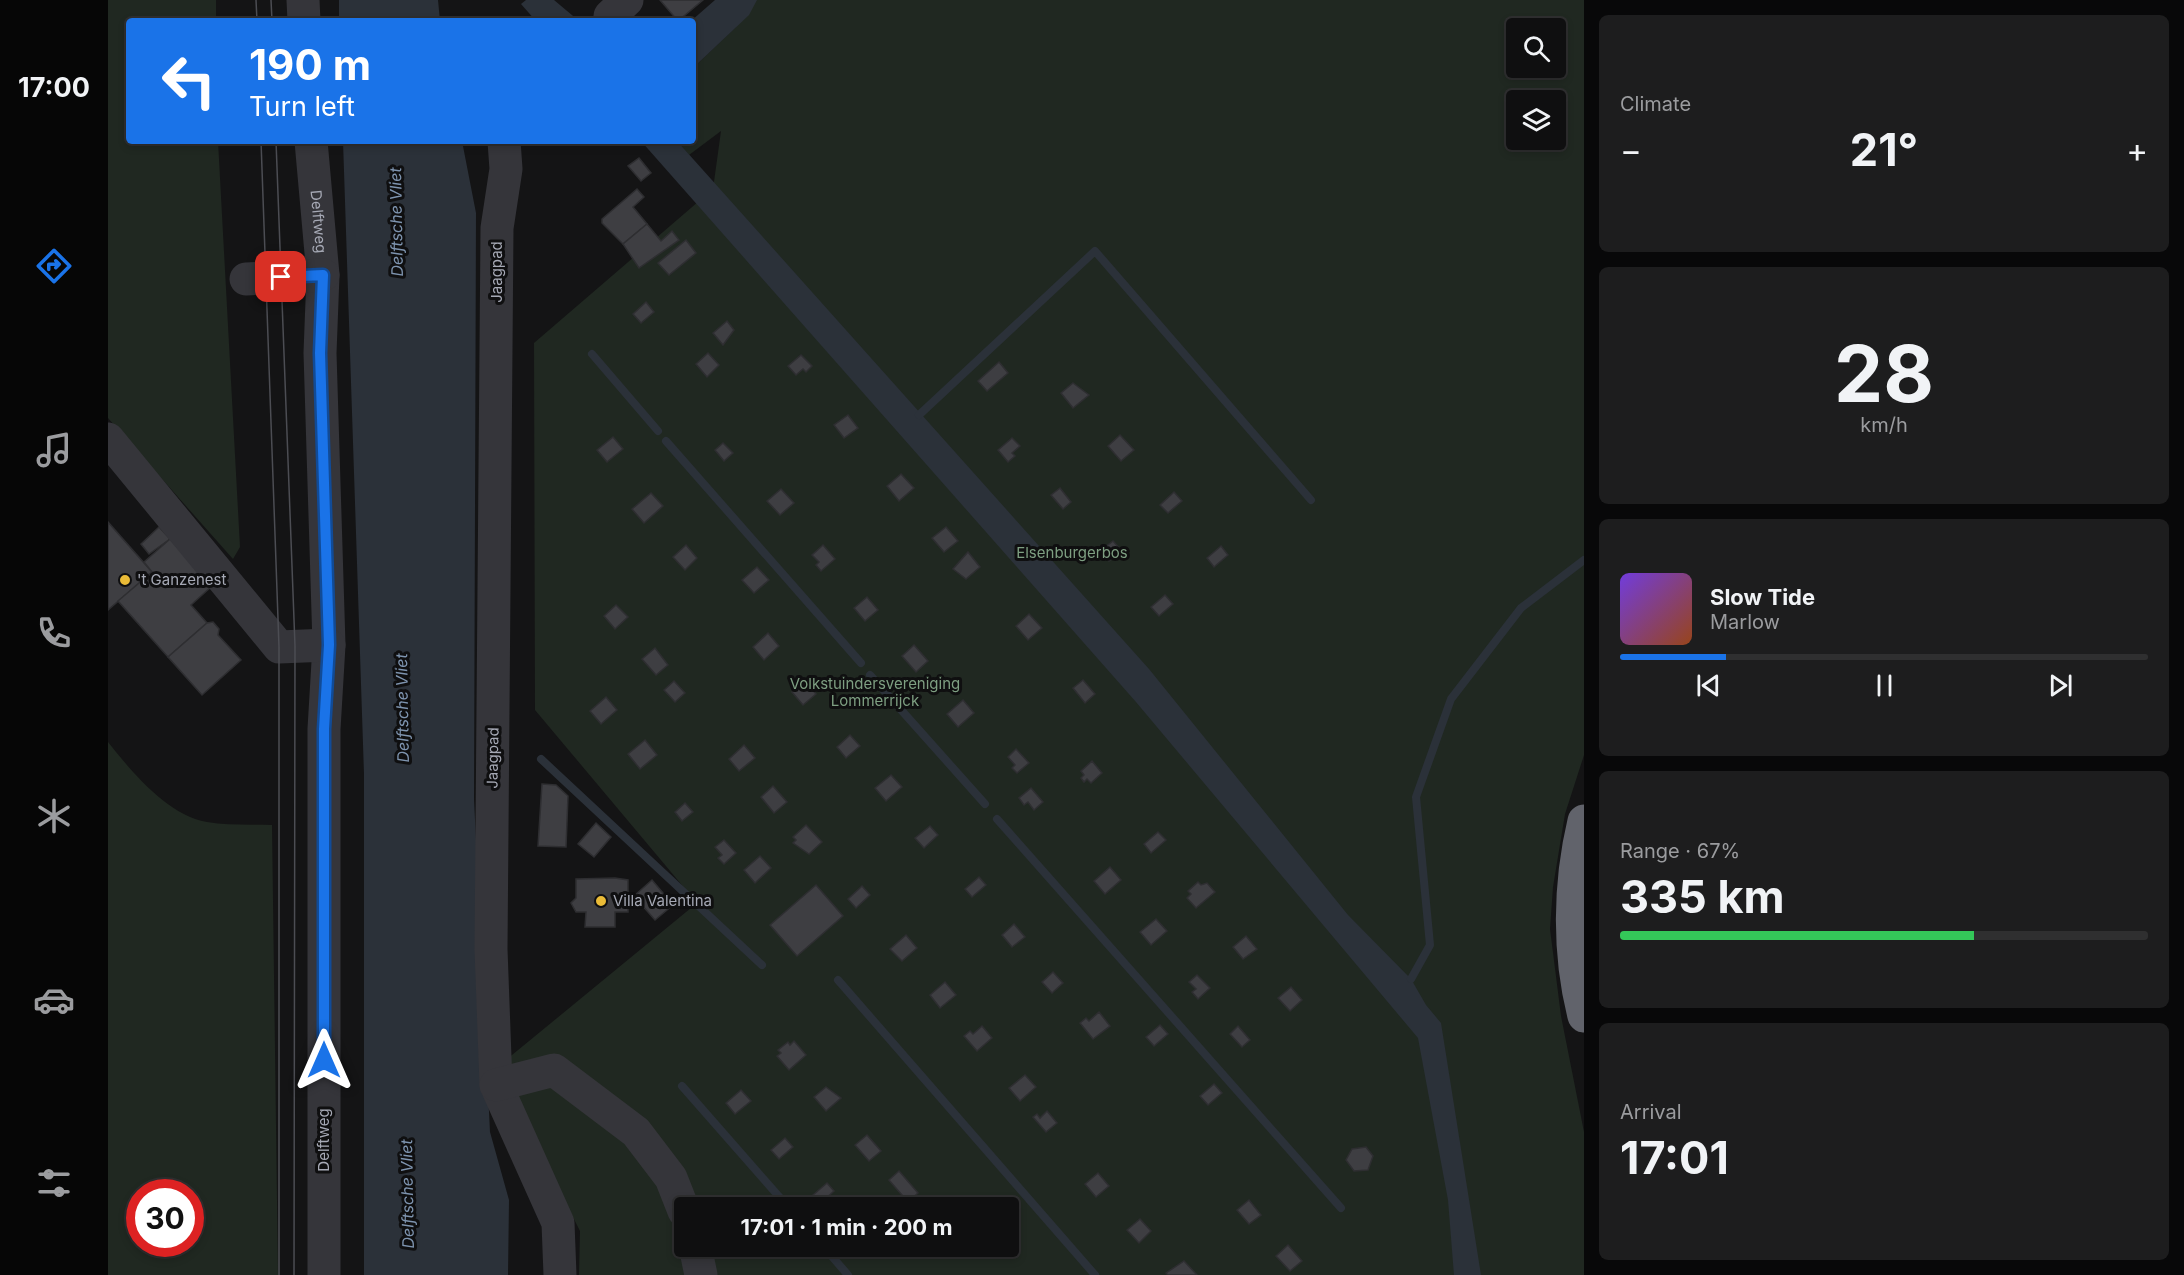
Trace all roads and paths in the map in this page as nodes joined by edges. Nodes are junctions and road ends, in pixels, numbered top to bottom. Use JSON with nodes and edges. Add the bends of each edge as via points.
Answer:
{"nodes":[{"id":1,"x":303,"y":0,"type":"edge"},
{"id":2,"x":304,"y":18,"type":"edge"},
{"id":3,"x":311,"y":144,"type":"edge"},
{"id":4,"x":504,"y":144,"type":"edge"},
{"id":5,"x":323,"y":275,"type":"junction"},
{"id":6,"x":246,"y":279,"type":"dead end"},
{"id":7,"x":108,"y":439,"type":"edge"},
{"id":8,"x":329,"y":645,"type":"junction"},
{"id":9,"x":1584,"y":821,"type":"edge"},
{"id":10,"x":1584,"y":1016,"type":"edge"},
{"id":11,"x":496,"y":1085,"type":"junction"},
{"id":12,"x":678,"y":1197,"type":"edge"},
{"id":13,"x":697,"y":1257,"type":"edge"},
{"id":14,"x":324,"y":1275,"type":"edge"},
{"id":15,"x":560,"y":1275,"type":"edge"},
{"id":16,"x":701,"y":1275,"type":"edge"}],
"edges":[{"from":1,"to":2,"type":"street"},
{"from":3,"to":5,"type":"street","name":"Delftweg"},
{"from":4,"to":11,"type":"street","name":"Jaagpad","via":[[506,169],[497,228],[491,949]]},
{"from":5,"to":6,"type":"street"},
{"from":5,"to":8,"type":"street","name":"Delftweg","via":[[320,353]]},
{"from":7,"to":8,"type":"street","via":[[279,646]]},
{"from":8,"to":14,"type":"street","name":"Delftweg","via":[[324,729]]},
{"from":9,"to":10,"type":"highway","via":[[1573,896],[1575,963]]},
{"from":11,"to":12,"type":"street","via":[[554,1070],[636,1132],[671,1178]]},
{"from":11,"to":15,"type":"street","name":"Jaagpad","via":[[558,1223]]},
{"from":13,"to":16,"type":"street"}]}
